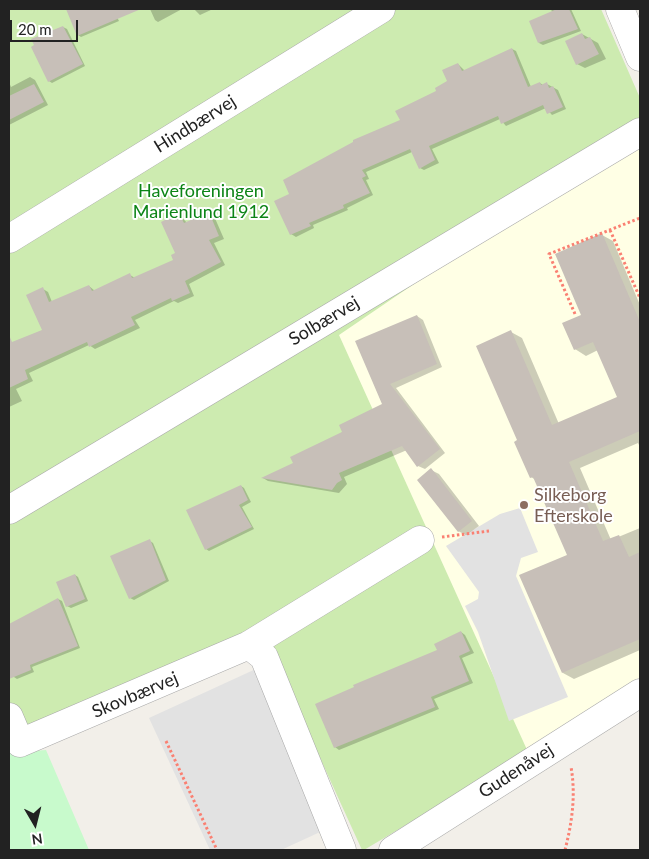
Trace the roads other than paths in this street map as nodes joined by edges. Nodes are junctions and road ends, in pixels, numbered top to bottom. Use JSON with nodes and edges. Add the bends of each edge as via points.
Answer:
{"nodes":[{"id":1,"x":381,"y":9,"type":"edge"},
{"id":2,"x":620,"y":9,"type":"edge"},
{"id":3,"x":640,"y":57,"type":"edge"},
{"id":4,"x":640,"y":132,"type":"edge"},
{"id":5,"x":9,"y":240,"type":"edge"},
{"id":6,"x":9,"y":510,"type":"edge"},
{"id":7,"x":420,"y":540,"type":"road end"},
{"id":8,"x":249,"y":645,"type":"junction"},
{"id":9,"x":640,"y":693,"type":"edge"},
{"id":10,"x":9,"y":717,"type":"edge"},
{"id":11,"x":342,"y":850,"type":"edge"},
{"id":12,"x":393,"y":850,"type":"edge"}],
"edges":[{"from":1,"to":5,"type":"street","name":"Hindbærvej"},
{"from":2,"to":3,"type":"street"},
{"from":4,"to":6,"type":"street","name":"Solbærvej"},
{"from":7,"to":8,"type":"street","name":"Skovbærvej"},
{"from":8,"to":10,"type":"street","name":"Skovbærvej","via":[[20,743]]},
{"from":8,"to":11,"type":"street","via":[[264,657]]},
{"from":9,"to":12,"type":"street","name":"Gudenåvej"}]}
